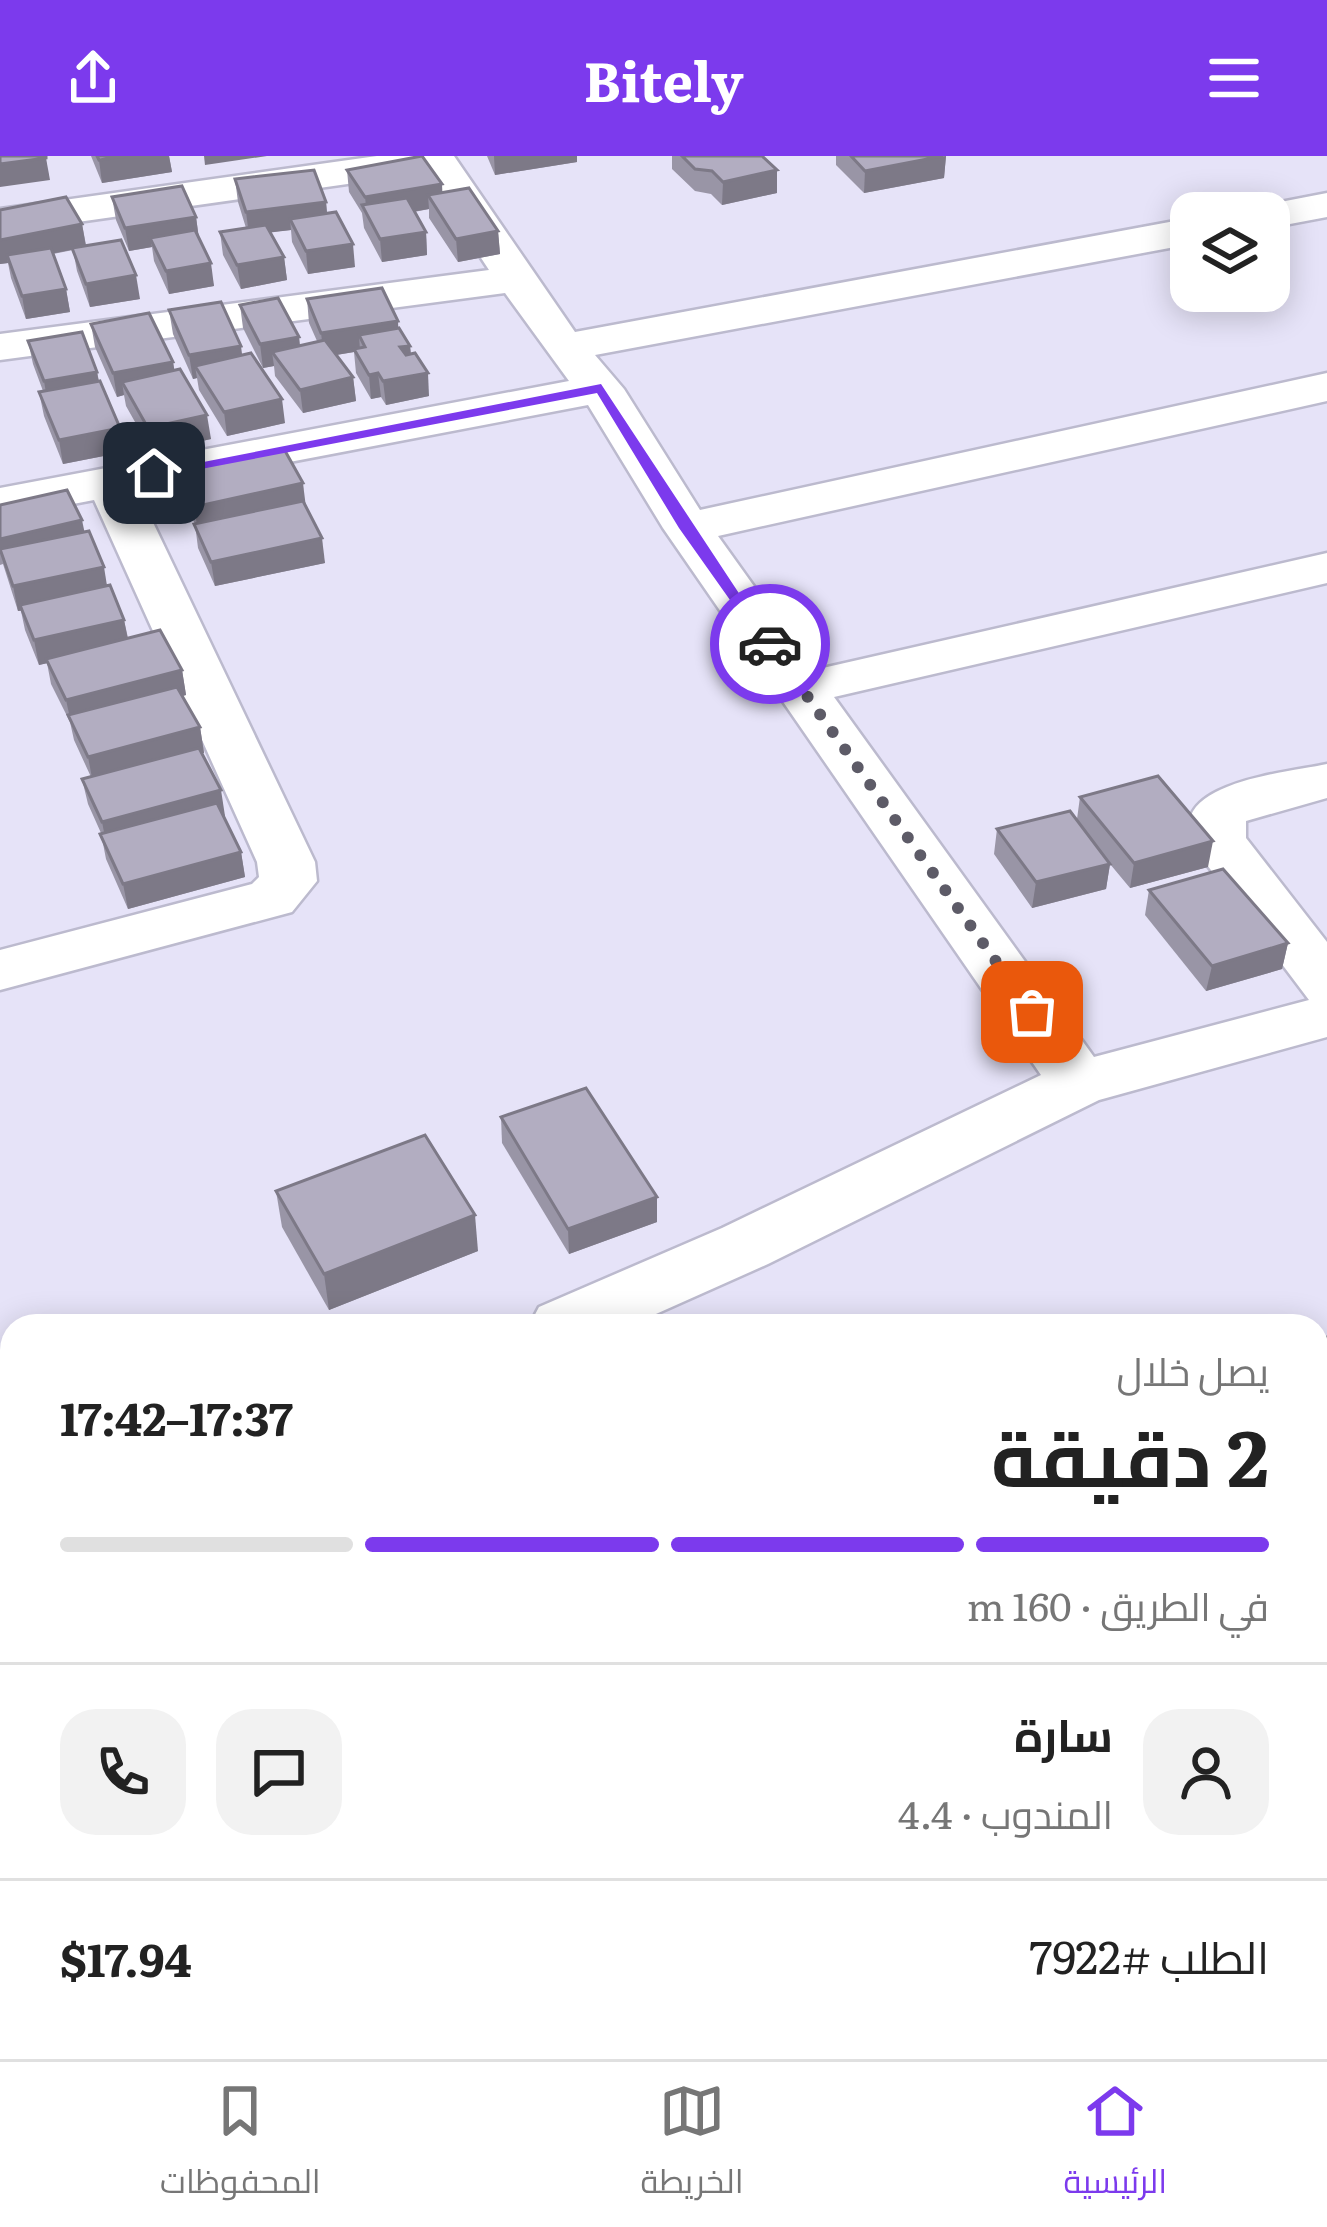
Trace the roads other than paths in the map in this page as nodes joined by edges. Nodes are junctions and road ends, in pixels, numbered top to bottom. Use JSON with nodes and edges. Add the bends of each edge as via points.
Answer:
{"nodes":[{"id":1,"x":435,"y":158,"type":"edge"},
{"id":2,"x":1327,"y":206,"type":"edge"},
{"id":3,"x":1290,"y":212,"type":"edge"},
{"id":4,"x":0,"y":221,"type":"edge"},
{"id":5,"x":1170,"y":235,"type":"edge"},
{"id":6,"x":516,"y":279,"type":"junction"},
{"id":7,"x":0,"y":347,"type":"edge"},
{"id":8,"x":563,"y":348,"type":"junction"},
{"id":9,"x":1327,"y":387,"type":"edge"},
{"id":10,"x":601,"y":388,"type":"junction"},
{"id":11,"x":110,"y":482,"type":"junction"},
{"id":12,"x":0,"y":502,"type":"edge"},
{"id":13,"x":687,"y":528,"type":"junction"},
{"id":14,"x":1327,"y":568,"type":"edge"},
{"id":15,"x":802,"y":689,"type":"junction"},
{"id":16,"x":1327,"y":782,"type":"edge"},
{"id":17,"x":0,"y":970,"type":"edge"},
{"id":18,"x":1327,"y":983,"type":"edge"},
{"id":19,"x":1327,"y":1016,"type":"edge"},
{"id":20,"x":1079,"y":1083,"type":"junction"},
{"id":21,"x":589,"y":1314,"type":"edge"}],
"edges":[{"from":1,"to":4,"type":"street"},
{"from":1,"to":6,"type":"street"},
{"from":2,"to":3,"type":"street"},
{"from":5,"to":8,"type":"street"},
{"from":6,"to":7,"type":"street"},
{"from":6,"to":8,"type":"street"},
{"from":8,"to":10,"type":"street"},
{"from":9,"to":13,"type":"street"},
{"from":10,"to":11,"type":"street"},
{"from":10,"to":13,"type":"street"},
{"from":11,"to":12,"type":"street"},
{"from":11,"to":17,"type":"street","via":[[288,881],[272,898]]},
{"from":13,"to":15,"type":"street"},
{"from":14,"to":15,"type":"street"},
{"from":15,"to":20,"type":"street"},
{"from":16,"to":18,"type":"street","via":[[1231,803],[1218,818],[1218,840]]},
{"from":19,"to":20,"type":"street"},
{"from":20,"to":21,"type":"street"}]}
